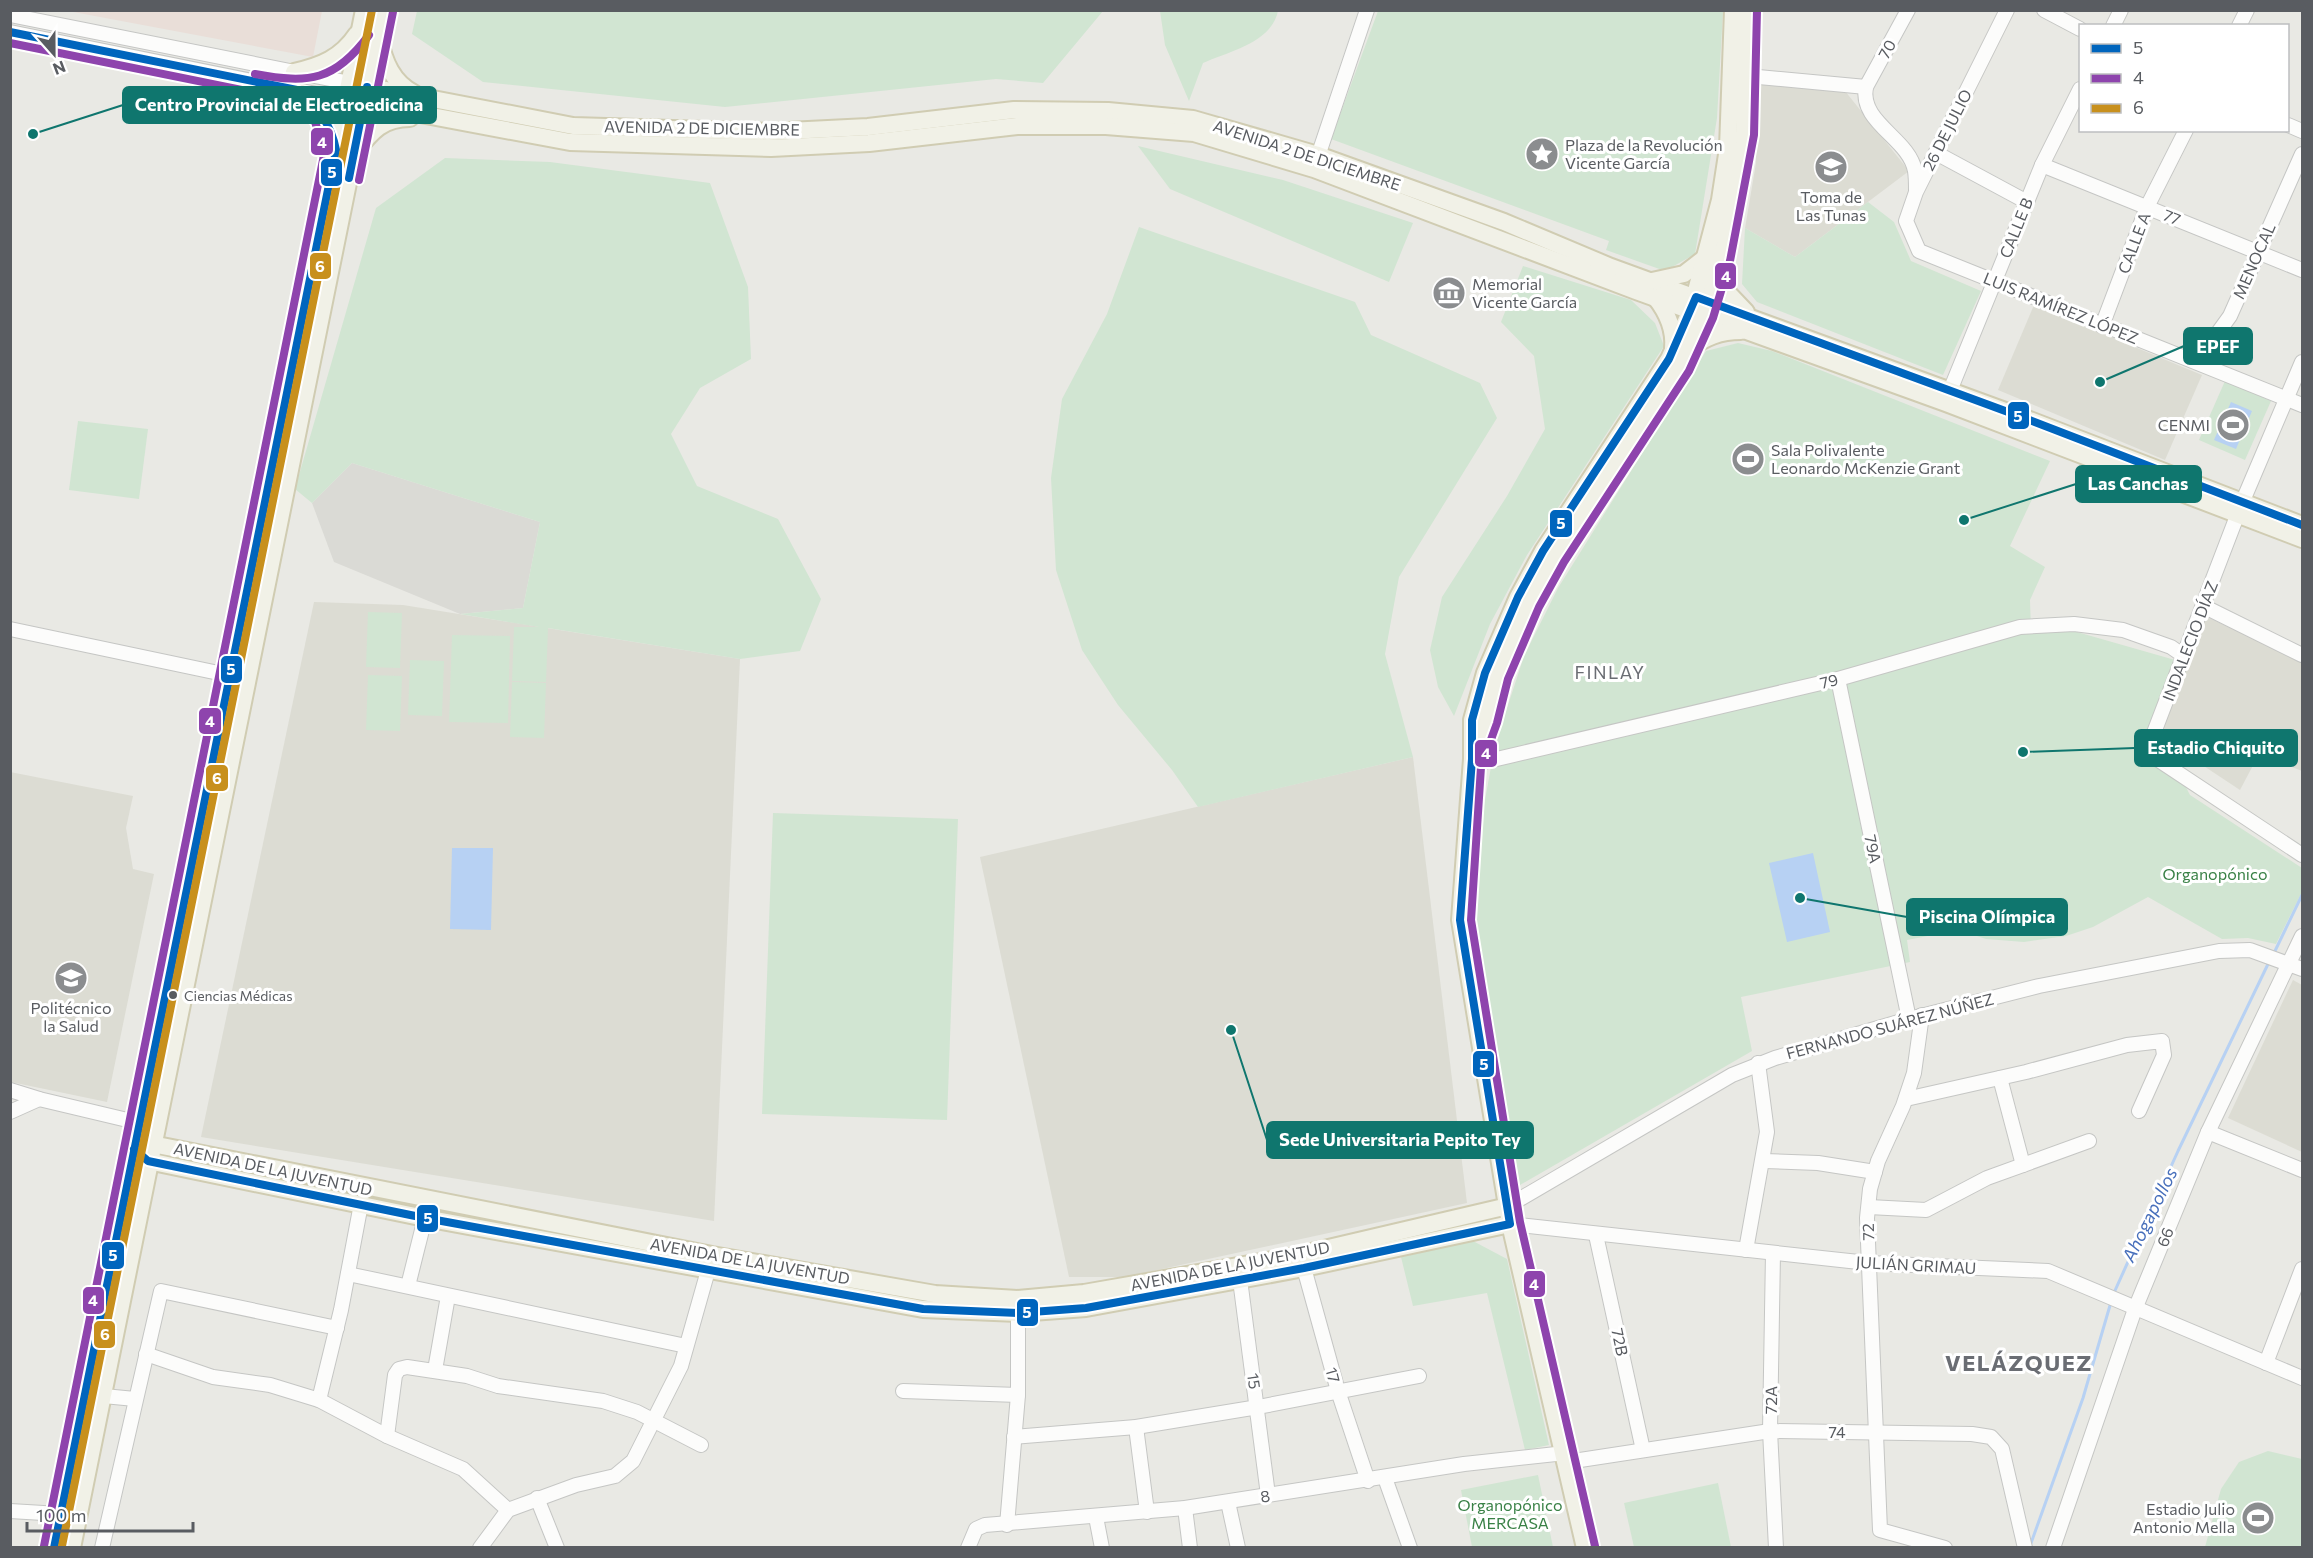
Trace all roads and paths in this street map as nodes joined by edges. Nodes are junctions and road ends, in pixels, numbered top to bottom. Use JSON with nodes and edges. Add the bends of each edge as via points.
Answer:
{"nodes":[{"id":1,"x":364,"y":10,"type":"edge"},
{"id":2,"x":383,"y":10,"type":"edge"},
{"id":3,"x":1367,"y":10,"type":"edge"},
{"id":4,"x":1733,"y":10,"type":"edge"},
{"id":5,"x":1747,"y":10,"type":"edge"},
{"id":6,"x":1908,"y":10,"type":"edge"},
{"id":7,"x":2007,"y":10,"type":"edge"},
{"id":8,"x":2044,"y":10,"type":"edge"},
{"id":9,"x":2121,"y":10,"type":"edge"},
{"id":10,"x":2247,"y":10,"type":"edge"},
{"id":11,"x":10,"y":15,"type":"edge"},
{"id":12,"x":2115,"y":24,"type":"edge"},
{"id":13,"x":2240,"y":24,"type":"edge"},
{"id":14,"x":2079,"y":28,"type":"edge"},
{"id":15,"x":361,"y":29,"type":"junction"},
{"id":16,"x":10,"y":32,"type":"edge"},
{"id":17,"x":378,"y":34,"type":"junction"},
{"id":18,"x":212,"y":55,"type":"junction"},
{"id":19,"x":208,"y":72,"type":"junction"},
{"id":20,"x":294,"y":72,"type":"junction"},
{"id":21,"x":1738,"y":75,"type":"junction"},
{"id":22,"x":367,"y":87,"type":"junction"},
{"id":23,"x":1866,"y":87,"type":"junction"},
{"id":24,"x":297,"y":90,"type":"junction"},
{"id":25,"x":348,"y":91,"type":"junction"},
{"id":26,"x":2079,"y":91,"type":"edge"},
{"id":27,"x":364,"y":104,"type":"junction"},
{"id":28,"x":429,"y":107,"type":"junction"},
{"id":29,"x":2185,"y":132,"type":"edge"},
{"id":30,"x":336,"y":150,"type":"junction"},
{"id":31,"x":1936,"y":153,"type":"junction"},
{"id":32,"x":354,"y":154,"type":"junction"},
{"id":33,"x":2302,"y":154,"type":"edge"},
{"id":34,"x":1316,"y":162,"type":"junction"},
{"id":35,"x":2042,"y":165,"type":"junction"},
{"id":36,"x":1916,"y":192,"type":"junction"},
{"id":37,"x":2027,"y":202,"type":"junction"},
{"id":38,"x":2147,"y":207,"type":"junction"},
{"id":39,"x":1919,"y":251,"type":"joint"},
{"id":40,"x":2258,"y":252,"type":"junction"},
{"id":41,"x":1713,"y":260,"type":"junction"},
{"id":42,"x":2302,"y":270,"type":"edge"},
{"id":43,"x":1994,"y":281,"type":"junction"},
{"id":44,"x":1653,"y":289,"type":"junction"},
{"id":45,"x":1700,"y":306,"type":"junction"},
{"id":46,"x":1751,"y":324,"type":"junction"},
{"id":47,"x":2102,"y":326,"type":"junction"},
{"id":48,"x":1680,"y":350,"type":"junction"},
{"id":49,"x":2302,"y":362,"type":"edge"},
{"id":50,"x":2202,"y":364,"type":"junction"},
{"id":51,"x":1948,"y":397,"type":"junction"},
{"id":52,"x":2287,"y":399,"type":"junction"},
{"id":53,"x":2302,"y":405,"type":"edge"},
{"id":54,"x":2240,"y":509,"type":"junction"},
{"id":55,"x":2302,"y":525,"type":"edge"},
{"id":56,"x":2302,"y":539,"type":"edge"},
{"id":57,"x":2203,"y":606,"type":"junction"},
{"id":58,"x":10,"y":629,"type":"edge"},
{"id":59,"x":2302,"y":655,"type":"edge"},
{"id":60,"x":2184,"y":656,"type":"junction"},
{"id":61,"x":229,"y":675,"type":"junction"},
{"id":62,"x":247,"y":679,"type":"junction"},
{"id":63,"x":1838,"y":679,"type":"junction"},
{"id":64,"x":1472,"y":762,"type":"junction"},
{"id":65,"x":2302,"y":855,"type":"edge"},
{"id":66,"x":2302,"y":936,"type":"edge"},
{"id":67,"x":2283,"y":962,"type":"edge"},
{"id":68,"x":1915,"y":1017,"type":"junction"},
{"id":69,"x":1758,"y":1063,"type":"junction"},
{"id":70,"x":2000,"y":1078,"type":"junction"},
{"id":71,"x":10,"y":1090,"type":"edge"},
{"id":72,"x":39,"y":1099,"type":"junction"},
{"id":73,"x":1906,"y":1100,"type":"junction"},
{"id":74,"x":2139,"y":1111,"type":"dead end"},
{"id":75,"x":10,"y":1112,"type":"edge"},
{"id":76,"x":140,"y":1123,"type":"junction"},
{"id":77,"x":2208,"y":1132,"type":"junction"},
{"id":78,"x":2089,"y":1141,"type":"dead end"},
{"id":79,"x":134,"y":1149,"type":"junction"},
{"id":80,"x":150,"y":1152,"type":"junction"},
{"id":81,"x":1764,"y":1161,"type":"junction"},
{"id":82,"x":2023,"y":1165,"type":"junction"},
{"id":83,"x":2302,"y":1170,"type":"edge"},
{"id":84,"x":1875,"y":1172,"type":"junction"},
{"id":85,"x":1504,"y":1182,"type":"junction"},
{"id":86,"x":361,"y":1204,"type":"junction"},
{"id":87,"x":458,"y":1206,"type":"junction"},
{"id":88,"x":1508,"y":1206,"type":"junction"},
{"id":89,"x":1869,"y":1208,"type":"junction"},
{"id":90,"x":1486,"y":1210,"type":"junction"},
{"id":91,"x":425,"y":1218,"type":"junction"},
{"id":92,"x":455,"y":1223,"type":"junction"},
{"id":93,"x":1510,"y":1224,"type":"junction"},
{"id":94,"x":1477,"y":1230,"type":"junction"},
{"id":95,"x":1596,"y":1235,"type":"junction"},
{"id":96,"x":1516,"y":1250,"type":"junction"},
{"id":97,"x":1746,"y":1251,"type":"junction"},
{"id":98,"x":1773,"y":1253,"type":"junction"},
{"id":99,"x":1868,"y":1263,"type":"junction"},
{"id":100,"x":710,"y":1264,"type":"junction"},
{"id":101,"x":1304,"y":1269,"type":"junction"},
{"id":102,"x":2302,"y":1269,"type":"edge"},
{"id":103,"x":348,"y":1274,"type":"junction"},
{"id":104,"x":1239,"y":1274,"type":"junction"},
{"id":105,"x":408,"y":1286,"type":"junction"},
{"id":106,"x":448,"y":1296,"type":"junction"},
{"id":107,"x":1018,"y":1306,"type":"junction"},
{"id":108,"x":2135,"y":1309,"type":"junction"},
{"id":109,"x":337,"y":1328,"type":"junction"},
{"id":110,"x":686,"y":1346,"type":"junction"},
{"id":111,"x":147,"y":1354,"type":"junction"},
{"id":112,"x":2266,"y":1363,"type":"junction"},
{"id":113,"x":435,"y":1370,"type":"junction"},
{"id":114,"x":1419,"y":1376,"type":"dead end"},
{"id":115,"x":2302,"y":1378,"type":"edge"},
{"id":116,"x":903,"y":1391,"type":"dead end"},
{"id":117,"x":1338,"y":1391,"type":"junction"},
{"id":118,"x":83,"y":1394,"type":"junction"},
{"id":119,"x":1018,"y":1395,"type":"junction"},
{"id":120,"x":101,"y":1396,"type":"junction"},
{"id":121,"x":135,"y":1399,"type":"junction"},
{"id":122,"x":319,"y":1400,"type":"junction"},
{"id":123,"x":1258,"y":1407,"type":"junction"},
{"id":124,"x":654,"y":1420,"type":"junction"},
{"id":125,"x":1136,"y":1427,"type":"junction"},
{"id":126,"x":1770,"y":1431,"type":"junction"},
{"id":127,"x":1876,"y":1432,"type":"junction"},
{"id":128,"x":387,"y":1436,"type":"junction"},
{"id":129,"x":1014,"y":1437,"type":"junction"},
{"id":130,"x":701,"y":1445,"type":"dead end"},
{"id":131,"x":1643,"y":1449,"type":"junction"},
{"id":132,"x":1566,"y":1457,"type":"junction"},
{"id":133,"x":1385,"y":1478,"type":"junction"},
{"id":134,"x":1368,"y":1481,"type":"junction"},
{"id":135,"x":1268,"y":1495,"type":"junction"},
{"id":136,"x":537,"y":1498,"type":"junction"},
{"id":137,"x":1228,"y":1502,"type":"junction"},
{"id":138,"x":1185,"y":1508,"type":"junction"},
{"id":139,"x":508,"y":1510,"type":"junction"},
{"id":140,"x":10,"y":1511,"type":"edge"},
{"id":141,"x":1147,"y":1512,"type":"junction"},
{"id":142,"x":60,"y":1514,"type":"junction"},
{"id":143,"x":1096,"y":1517,"type":"junction"},
{"id":144,"x":1007,"y":1525,"type":"junction"},
{"id":145,"x":969,"y":1543,"type":"edge"},
{"id":146,"x":54,"y":1548,"type":"edge"},
{"id":147,"x":72,"y":1548,"type":"edge"},
{"id":148,"x":102,"y":1548,"type":"edge"},
{"id":149,"x":480,"y":1548,"type":"edge"},
{"id":150,"x":557,"y":1548,"type":"edge"},
{"id":151,"x":1102,"y":1548,"type":"edge"},
{"id":152,"x":1190,"y":1548,"type":"edge"},
{"id":153,"x":1238,"y":1548,"type":"edge"},
{"id":154,"x":1410,"y":1548,"type":"edge"},
{"id":155,"x":1585,"y":1548,"type":"edge"},
{"id":156,"x":1776,"y":1548,"type":"edge"},
{"id":157,"x":1945,"y":1548,"type":"edge"},
{"id":158,"x":2025,"y":1548,"type":"edge"},
{"id":159,"x":2053,"y":1548,"type":"edge"}],
"edges":[{"from":1,"to":15,"type":"main road"},
{"from":2,"to":17,"type":"main road"},
{"from":3,"to":34,"type":"street"},
{"from":4,"to":21,"type":"main road"},
{"from":5,"to":21,"type":"main road"},
{"from":6,"to":23,"type":"street","name":"70"},
{"from":7,"to":31,"type":"street","name":"26 DE JULIO"},
{"from":8,"to":14,"type":"street"},
{"from":9,"to":12,"type":"street"},
{"from":10,"to":13,"type":"street"},
{"from":11,"to":18,"type":"street","name":"AVENIDA 2 DE DICIEMBRE"},
{"from":15,"to":20,"type":"main road","via":[[348,48],[326,64]]},
{"from":15,"to":25,"type":"main road"},
{"from":16,"to":19,"type":"street","name":"AVENIDA 2 DE DICIEMBRE"},
{"from":17,"to":22,"type":"main road"},
{"from":17,"to":28,"type":"main road","via":[[383,55],[396,79]]},
{"from":18,"to":19,"type":"street"},
{"from":18,"to":20,"type":"street","name":"AVENIDA 2 DE DICIEMBRE"},
{"from":19,"to":24,"type":"street","name":"AVENIDA 2 DE DICIEMBRE"},
{"from":20,"to":25,"type":"street","name":"AVENIDA 2 DE DICIEMBRE"},
{"from":21,"to":23,"type":"street"},
{"from":21,"to":41,"type":"main road","via":[[1744,134]]},
{"from":22,"to":25,"type":"main road","name":"AVENIDA 2 DE DICIEMBRE"},
{"from":22,"to":27,"type":"main road"},
{"from":22,"to":28,"type":"main road","name":"AVENIDA 2 DE DICIEMBRE"},
{"from":23,"to":36,"type":"street","via":[[1866,106],[1900,144],[1915,170]]},
{"from":24,"to":25,"type":"street","name":"AVENIDA 2 DE DICIEMBRE"},
{"from":24,"to":30,"type":"main road","via":[[330,123]]},
{"from":25,"to":27,"type":"main road","name":"AVENIDA 2 DE DICIEMBRE"},
{"from":25,"to":30,"type":"main road"},
{"from":26,"to":35,"type":"street","name":"CALLE B"},
{"from":27,"to":28,"type":"main road","name":"AVENIDA 2 DE DICIEMBRE"},
{"from":27,"to":32,"type":"main road"},
{"from":28,"to":32,"type":"main road","via":[[382,123]]},
{"from":28,"to":34,"type":"main road","name":"AVENIDA 2 DE DICIEMBRE","via":[[570,142],[771,148],[869,143],[1017,126],[1106,126],[1194,134]]},
{"from":29,"to":38,"type":"street","name":"CALLE A"},
{"from":30,"to":61,"type":"main road"},
{"from":31,"to":36,"type":"street","name":"26 DE JULIO"},
{"from":31,"to":37,"type":"street"},
{"from":32,"to":62,"type":"main road"},
{"from":33,"to":40,"type":"street","name":"MENOCAL"},
{"from":34,"to":44,"type":"main road","name":"AVENIDA 2 DE DICIEMBRE"},
{"from":35,"to":37,"type":"street","name":"CALLE B"},
{"from":35,"to":38,"type":"street","name":"77"},
{"from":36,"to":39,"type":"street","name":"26 DE JULIO","via":[[1905,221]]},
{"from":37,"to":43,"type":"street","name":"CALLE B"},
{"from":38,"to":40,"type":"street","name":"77"},
{"from":38,"to":47,"type":"street","name":"CALLE A"},
{"from":39,"to":43,"type":"street","name":"LUIS RAMÍREZ LÓPEZ"},
{"from":40,"to":42,"type":"street","name":"77"},
{"from":40,"to":50,"type":"street","name":"MENOCAL","via":[[2230,316],[2213,338]]},
{"from":41,"to":44,"type":"main road"},
{"from":41,"to":45,"type":"main road"},
{"from":41,"to":46,"type":"main road","via":[[1726,291]]},
{"from":43,"to":47,"type":"street","name":"LUIS RAMÍREZ LÓPEZ"},
{"from":43,"to":51,"type":"street","name":"CALLE B"},
{"from":44,"to":45,"type":"main road","name":"AVENIDA 2 DE DICIEMBRE"},
{"from":44,"to":48,"type":"main road"},
{"from":45,"to":46,"type":"main road","name":"AVENIDA 2 DE DICIEMBRE"},
{"from":45,"to":48,"type":"main road"},
{"from":46,"to":48,"type":"main road"},
{"from":46,"to":51,"type":"main road","name":"AVENIDA 2 DE DICIEMBRE"},
{"from":47,"to":50,"type":"street","name":"LUIS RAMÍREZ LÓPEZ"},
{"from":48,"to":64,"type":"main road","via":[[1543,551],[1518,597],[1477,701],[1472,720]]},
{"from":49,"to":52,"type":"street","name":"INDALECIO DÍAZ"},
{"from":50,"to":52,"type":"street","name":"LUIS RAMÍREZ LÓPEZ"},
{"from":51,"to":54,"type":"main road","name":"AVENIDA 2 DE DICIEMBRE"},
{"from":52,"to":53,"type":"street","name":"LUIS RAMÍREZ LÓPEZ"},
{"from":52,"to":54,"type":"street","name":"INDALECIO DÍAZ"},
{"from":54,"to":55,"type":"main road","name":"AVENIDA 2 DE DICIEMBRE"},
{"from":54,"to":56,"type":"main road","name":"AVENIDA 2 DE DICIEMBRE"},
{"from":54,"to":57,"type":"street","name":"INDALECIO DÍAZ"},
{"from":57,"to":59,"type":"street"},
{"from":57,"to":60,"type":"street","name":"INDALECIO DÍAZ"},
{"from":58,"to":61,"type":"street"},
{"from":60,"to":63,"type":"street","name":"79","via":[[2171,647],[2122,630],[2074,624],[2020,627]]},
{"from":60,"to":65,"type":"street","name":"INDALECIO DÍAZ","via":[[2150,743],[2154,757]]},
{"from":61,"to":62,"type":"street"},
{"from":61,"to":76,"type":"main road"},
{"from":62,"to":80,"type":"main road"},
{"from":63,"to":64,"type":"street","name":"79"},
{"from":63,"to":68,"type":"street","name":"79A"},
{"from":64,"to":85,"type":"main road","via":[[1460,920]]},
{"from":66,"to":67,"type":"street","name":"66"},
{"from":67,"to":68,"type":"street","name":"FERNANDO SUÁREZ NÚÑEZ","via":[[2250,950],[2219,951],[2039,986]]},
{"from":67,"to":77,"type":"street","name":"66"},
{"from":68,"to":69,"type":"street","name":"FERNANDO SUÁREZ NÚÑEZ"},
{"from":68,"to":73,"type":"street","name":"72","via":[[1914,1073]]},
{"from":69,"to":81,"type":"street","via":[[1767,1132]]},
{"from":69,"to":88,"type":"street","name":"FERNANDO SUÁREZ NÚÑEZ"},
{"from":70,"to":73,"type":"street"},
{"from":70,"to":74,"type":"street","via":[[2127,1045],[2162,1041],[2164,1055]]},
{"from":70,"to":82,"type":"street"},
{"from":71,"to":72,"type":"street"},
{"from":72,"to":75,"type":"street"},
{"from":72,"to":76,"type":"street"},
{"from":73,"to":84,"type":"street","name":"72"},
{"from":76,"to":79,"type":"main road"},
{"from":77,"to":83,"type":"street"},
{"from":77,"to":108,"type":"street","name":"66"},
{"from":78,"to":82,"type":"street"},
{"from":79,"to":80,"type":"main road","name":"AVENIDA DE LA JUVENTUD"},
{"from":79,"to":118,"type":"main road"},
{"from":80,"to":86,"type":"main road","name":"AVENIDA DE LA JUVENTUD"},
{"from":80,"to":87,"type":"main road","name":"AVENIDA DE LA JUVENTUD"},
{"from":80,"to":120,"type":"main road"},
{"from":81,"to":84,"type":"street","via":[[1818,1163]]},
{"from":81,"to":97,"type":"street"},
{"from":82,"to":89,"type":"street","via":[[1987,1178],[1926,1210]]},
{"from":84,"to":89,"type":"street","name":"72"},
{"from":85,"to":88,"type":"main road"},
{"from":85,"to":90,"type":"main road"},
{"from":86,"to":91,"type":"main road","name":"AVENIDA DE LA JUVENTUD"},
{"from":86,"to":103,"type":"street"},
{"from":87,"to":92,"type":"main road"},
{"from":87,"to":100,"type":"main road","name":"AVENIDA DE LA JUVENTUD"},
{"from":88,"to":90,"type":"main road","name":"AVENIDA DE LA JUVENTUD"},
{"from":88,"to":93,"type":"main road"},
{"from":89,"to":99,"type":"street","name":"72"},
{"from":90,"to":104,"type":"main road","name":"AVENIDA DE LA JUVENTUD"},
{"from":91,"to":92,"type":"main road","name":"AVENIDA DE LA JUVENTUD"},
{"from":91,"to":105,"type":"street"},
{"from":92,"to":100,"type":"main road","name":"AVENIDA DE LA JUVENTUD"},
{"from":93,"to":94,"type":"main road","name":"AVENIDA DE LA JUVENTUD"},
{"from":93,"to":95,"type":"street","name":"JULIÁN GRIMAU"},
{"from":93,"to":96,"type":"main road"},
{"from":94,"to":96,"type":"main road"},
{"from":94,"to":101,"type":"main road","name":"AVENIDA DE LA JUVENTUD"},
{"from":95,"to":97,"type":"street","name":"JULIÁN GRIMAU"},
{"from":95,"to":131,"type":"street","name":"72B"},
{"from":96,"to":132,"type":"main road"},
{"from":97,"to":98,"type":"street","name":"JULIÁN GRIMAU"},
{"from":98,"to":99,"type":"street","name":"JULIÁN GRIMAU"},
{"from":98,"to":126,"type":"street","name":"72A"},
{"from":99,"to":108,"type":"street","name":"JULIÁN GRIMAU","via":[[2048,1271]]},
{"from":99,"to":127,"type":"street","name":"72"},
{"from":100,"to":107,"type":"main road","name":"AVENIDA DE LA JUVENTUD","via":[[923,1310]]},
{"from":100,"to":110,"type":"street"},
{"from":101,"to":104,"type":"main road","name":"AVENIDA DE LA JUVENTUD"},
{"from":101,"to":117,"type":"street","name":"17"},
{"from":102,"to":112,"type":"street"},
{"from":103,"to":105,"type":"street"},
{"from":103,"to":109,"type":"street"},
{"from":104,"to":107,"type":"main road","name":"AVENIDA DE LA JUVENTUD","via":[[1085,1300]]},
{"from":104,"to":123,"type":"street","name":"15"},
{"from":105,"to":106,"type":"street"},
{"from":106,"to":110,"type":"street"},
{"from":106,"to":113,"type":"street"},
{"from":107,"to":119,"type":"street"},
{"from":108,"to":112,"type":"street","name":"JULIÁN GRIMAU"},
{"from":108,"to":159,"type":"street","name":"66"},
{"from":109,"to":111,"type":"street","via":[[161,1291]]},
{"from":109,"to":122,"type":"street"},
{"from":110,"to":124,"type":"street","via":[[681,1366]]},
{"from":111,"to":121,"type":"street"},
{"from":111,"to":122,"type":"street","via":[[213,1377],[270,1385]]},
{"from":112,"to":115,"type":"street","name":"JULIÁN GRIMAU"},
{"from":113,"to":124,"type":"street","via":[[498,1386],[603,1401]]},
{"from":113,"to":128,"type":"street","via":[[399,1369]]},
{"from":114,"to":117,"type":"street"},
{"from":116,"to":119,"type":"street"},
{"from":117,"to":123,"type":"street"},
{"from":117,"to":134,"type":"street","name":"17"},
{"from":118,"to":120,"type":"street"},
{"from":118,"to":142,"type":"main road"},
{"from":119,"to":129,"type":"street"},
{"from":120,"to":121,"type":"street"},
{"from":120,"to":147,"type":"main road"},
{"from":121,"to":148,"type":"street"},
{"from":122,"to":128,"type":"street"},
{"from":123,"to":125,"type":"street"},
{"from":123,"to":135,"type":"street","name":"15"},
{"from":124,"to":130,"type":"street"},
{"from":124,"to":136,"type":"street","via":[[633,1461],[615,1476]]},
{"from":125,"to":129,"type":"street"},
{"from":125,"to":141,"type":"street"},
{"from":126,"to":127,"type":"street","name":"74"},
{"from":126,"to":131,"type":"street","name":"74"},
{"from":126,"to":156,"type":"street","name":"72A"},
{"from":127,"to":157,"type":"street","name":"72","via":[[1880,1530]]},
{"from":127,"to":158,"type":"street","name":"74","via":[[1991,1437],[2002,1449]]},
{"from":128,"to":139,"type":"street","via":[[463,1469]]},
{"from":129,"to":144,"type":"street"},
{"from":131,"to":132,"type":"street","name":"74"},
{"from":132,"to":133,"type":"street","name":"8","via":[[1464,1464]]},
{"from":132,"to":155,"type":"main road"},
{"from":133,"to":134,"type":"street","name":"8"},
{"from":133,"to":154,"type":"street"},
{"from":134,"to":135,"type":"street","name":"8"},
{"from":135,"to":137,"type":"street","name":"8"},
{"from":136,"to":139,"type":"street"},
{"from":136,"to":150,"type":"street"},
{"from":137,"to":138,"type":"street","name":"8"},
{"from":137,"to":153,"type":"street"},
{"from":138,"to":141,"type":"street","name":"8"},
{"from":138,"to":152,"type":"street"},
{"from":139,"to":149,"type":"street"},
{"from":140,"to":142,"type":"street"},
{"from":141,"to":143,"type":"street","name":"8"},
{"from":142,"to":146,"type":"main road"},
{"from":143,"to":144,"type":"street","name":"8"},
{"from":143,"to":151,"type":"street"},
{"from":144,"to":145,"type":"street","name":"8","via":[[976,1529]]}]}
